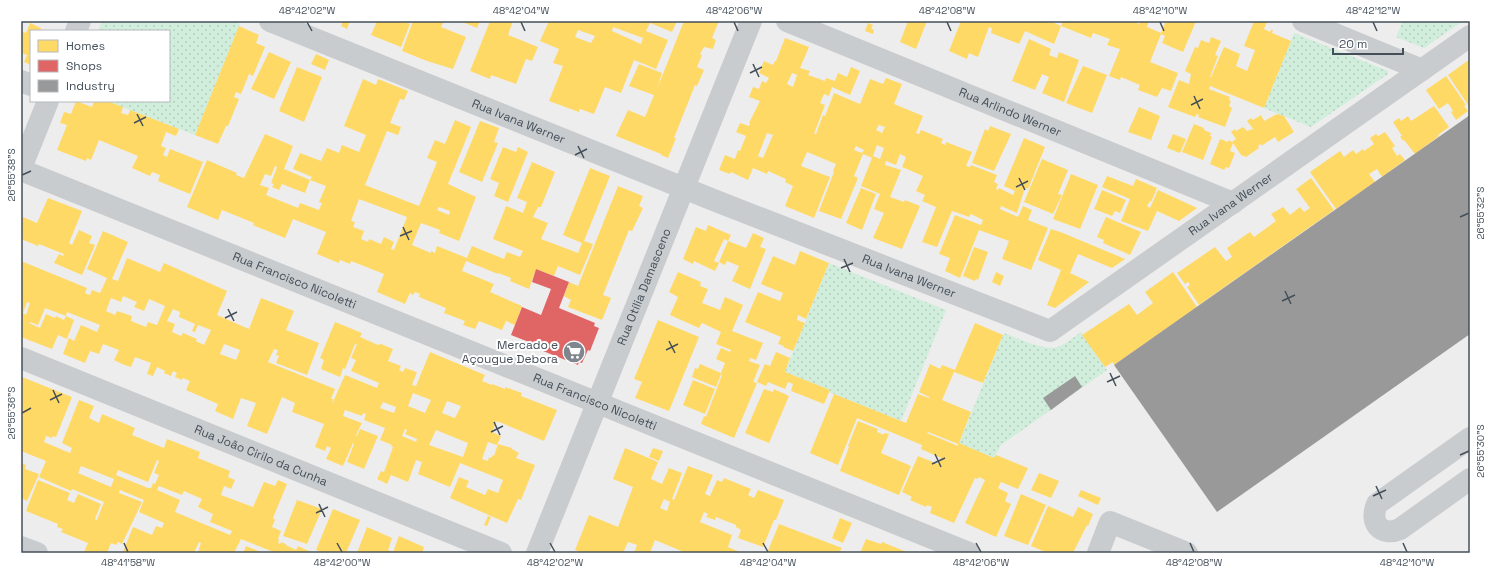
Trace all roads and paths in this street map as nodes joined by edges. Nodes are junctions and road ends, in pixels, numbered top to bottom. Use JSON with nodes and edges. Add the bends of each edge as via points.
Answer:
{"nodes":[{"id":1,"x":270,"y":21,"type":"edge"},
{"id":2,"x":751,"y":21,"type":"edge"},
{"id":3,"x":788,"y":21,"type":"edge"},
{"id":4,"x":1303,"y":21,"type":"edge"},
{"id":5,"x":1470,"y":36,"type":"edge"},
{"id":6,"x":1422,"y":70,"type":"junction"},
{"id":7,"x":48,"y":102,"type":"edge"},
{"id":8,"x":21,"y":169,"type":"edge"},
{"id":9,"x":684,"y":188,"type":"junction"},
{"id":10,"x":1233,"y":203,"type":"junction"},
{"id":11,"x":21,"y":358,"type":"edge"},
{"id":12,"x":597,"y":403,"type":"junction"},
{"id":13,"x":1470,"y":438,"type":"edge"},
{"id":14,"x":1470,"y":479,"type":"edge"},
{"id":15,"x":21,"y":546,"type":"edge"},
{"id":16,"x":37,"y":553,"type":"edge"},
{"id":17,"x":501,"y":553,"type":"edge"},
{"id":18,"x":537,"y":553,"type":"edge"},
{"id":19,"x":969,"y":553,"type":"edge"},
{"id":20,"x":1098,"y":553,"type":"edge"},
{"id":21,"x":1187,"y":553,"type":"edge"}],
"edges":[{"from":1,"to":9,"type":"street","name":"Rua Ivana Werner"},
{"from":2,"to":9,"type":"street","name":"Rua Otília Damasceno"},
{"from":3,"to":10,"type":"street","name":"Rua Arlindo Werner"},
{"from":4,"to":6,"type":"street"},
{"from":5,"to":6,"type":"street","name":"Rua Ivana Werner"},
{"from":6,"to":10,"type":"street","name":"Rua Ivana Werner"},
{"from":7,"to":8,"type":"street"},
{"from":8,"to":12,"type":"street","name":"Rua Francisco Nicoletti"},
{"from":9,"to":10,"type":"street","name":"Rua Ivana Werner","via":[[1050,331]]},
{"from":9,"to":12,"type":"street","name":"Rua Otília Damasceno"},
{"from":11,"to":17,"type":"street","name":"Rua João Cirilo da Cunha"},
{"from":12,"to":18,"type":"street","name":"Rua Otília Damasceno"},
{"from":12,"to":19,"type":"street","name":"Rua Francisco Nicoletti"},
{"from":13,"to":14,"type":"street","via":[[1377,504],[1374,511],[1376,524],[1381,529],[1394,532]]},
{"from":15,"to":16,"type":"street"},
{"from":20,"to":21,"type":"street","via":[[1110,522]]}]}
